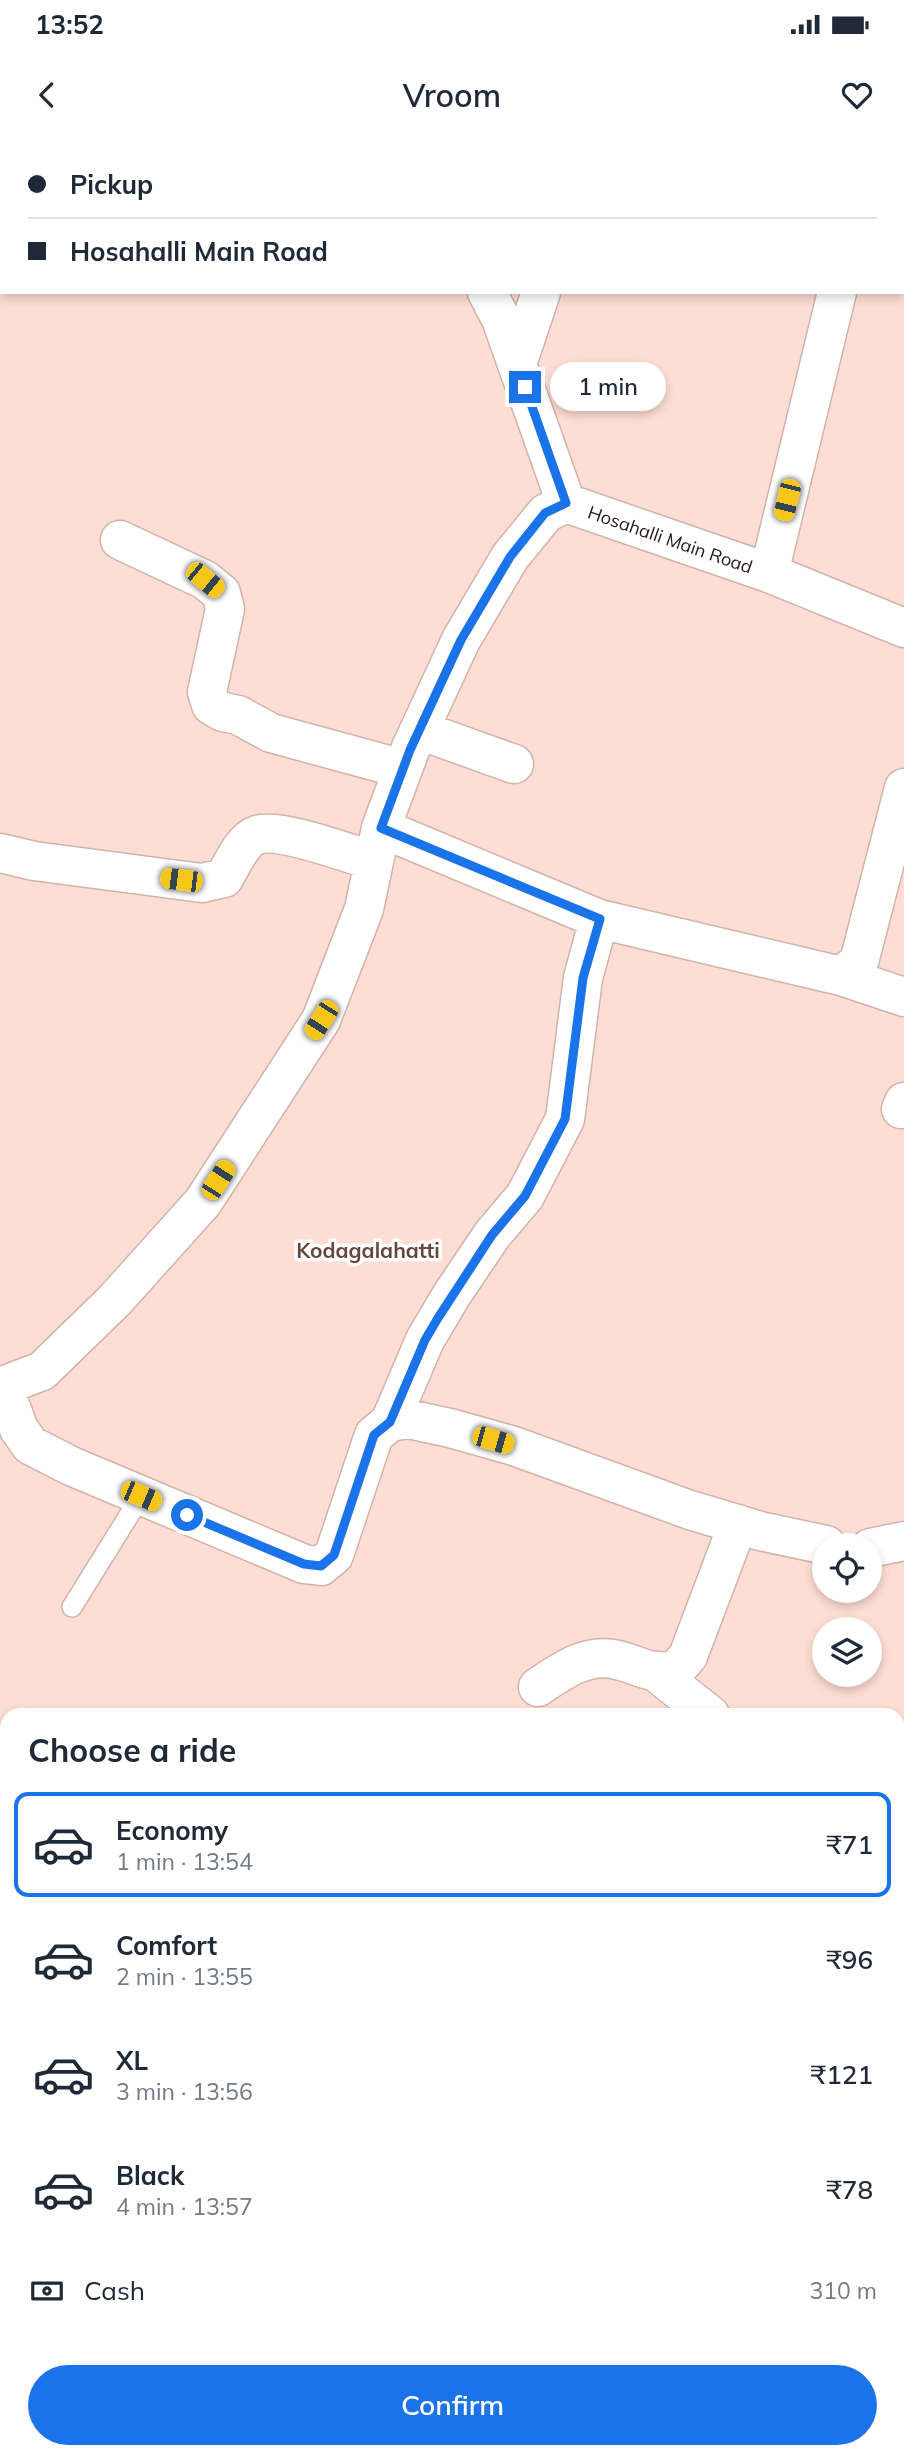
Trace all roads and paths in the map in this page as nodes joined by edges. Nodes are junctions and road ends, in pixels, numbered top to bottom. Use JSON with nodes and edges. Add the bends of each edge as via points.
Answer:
{"nodes":[{"id":1,"x":488,"y":294,"type":"edge"},
{"id":2,"x":540,"y":294,"type":"edge"},
{"id":3,"x":837,"y":294,"type":"edge"},
{"id":4,"x":517,"y":364,"type":"junction"},
{"id":5,"x":566,"y":503,"type":"junction"},
{"id":6,"x":120,"y":540,"type":"dead end"},
{"id":7,"x":769,"y":573,"type":"junction"},
{"id":8,"x":904,"y":628,"type":"edge"},
{"id":9,"x":419,"y":730,"type":"junction"},
{"id":10,"x":514,"y":764,"type":"dead end"},
{"id":11,"x":402,"y":769,"type":"junction"},
{"id":12,"x":904,"y":788,"type":"edge"},
{"id":13,"x":377,"y":845,"type":"junction"},
{"id":14,"x":0,"y":853,"type":"edge"},
{"id":15,"x":600,"y":919,"type":"junction"},
{"id":16,"x":841,"y":976,"type":"junction"},
{"id":17,"x":904,"y":997,"type":"edge"},
{"id":18,"x":0,"y":1387,"type":"edge"},
{"id":19,"x":390,"y":1422,"type":"junction"},
{"id":20,"x":141,"y":1496,"type":"junction"},
{"id":21,"x":738,"y":1524,"type":"junction"},
{"id":22,"x":812,"y":1542,"type":"edge"},
{"id":23,"x":904,"y":1542,"type":"edge"},
{"id":24,"x":882,"y":1546,"type":"edge"},
{"id":25,"x":72,"y":1607,"type":"dead end"},
{"id":26,"x":657,"y":1673,"type":"junction"},
{"id":27,"x":538,"y":1687,"type":"dead end"},
{"id":28,"x":701,"y":1708,"type":"edge"}],
"edges":[{"from":1,"to":4,"type":"street","name":"Hosahalli Main Road"},
{"from":2,"to":4,"type":"street"},
{"from":3,"to":7,"type":"street"},
{"from":4,"to":5,"type":"street","name":"Hosahalli Main Road"},
{"from":5,"to":7,"type":"street","name":"Hosahalli Main Road"},
{"from":5,"to":9,"type":"street","via":[[545,513],[510,557],[461,640]]},
{"from":6,"to":11,"type":"street","via":[[205,580],[221,593],[225,609],[207,692],[211,705],[271,733]]},
{"from":7,"to":8,"type":"street","name":"Hosahalli Main Road"},
{"from":9,"to":10,"type":"street"},
{"from":9,"to":11,"type":"street"},
{"from":11,"to":13,"type":"street"},
{"from":12,"to":16,"type":"street","via":[[859,962]]},
{"from":13,"to":14,"type":"street","via":[[279,833],[256,835],[224,878],[202,883]]},
{"from":13,"to":15,"type":"street"},
{"from":13,"to":18,"type":"street","via":[[364,909],[321,1020],[204,1202],[115,1300],[42,1371]]},
{"from":15,"to":16,"type":"street"},
{"from":15,"to":19,"type":"street","via":[[583,978],[565,1119],[525,1196],[492,1235],[425,1340]]},
{"from":16,"to":17,"type":"street"},
{"from":18,"to":20,"type":"street","via":[[30,1445]]},
{"from":19,"to":20,"type":"street","via":[[374,1435],[334,1555],[321,1566],[304,1564]]},
{"from":19,"to":21,"type":"street","via":[[408,1419],[514,1446]]},
{"from":20,"to":25,"type":"lane"},
{"from":21,"to":22,"type":"street"},
{"from":21,"to":26,"type":"street","via":[[688,1656],[676,1670]]},
{"from":23,"to":24,"type":"street"},
{"from":26,"to":27,"type":"street","via":[[613,1659],[592,1659],[564,1669]]},
{"from":26,"to":28,"type":"street"}]}
